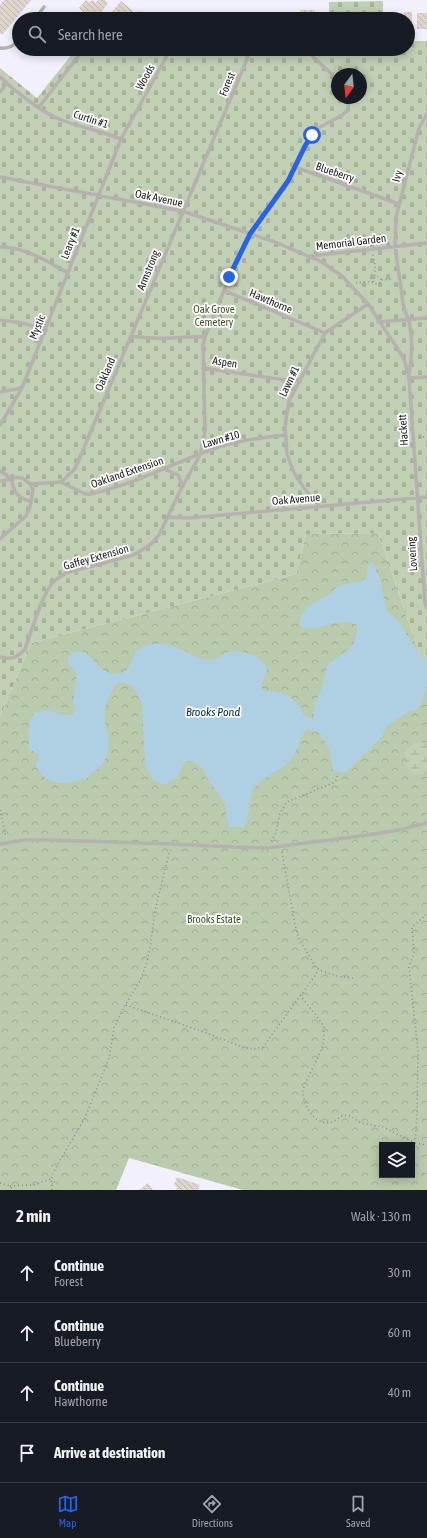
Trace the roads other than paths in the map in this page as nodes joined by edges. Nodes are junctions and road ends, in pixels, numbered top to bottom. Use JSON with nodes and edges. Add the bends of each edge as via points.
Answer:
{"nodes":[{"id":1,"x":44,"y":7,"type":"dead end"},
{"id":2,"x":40,"y":12,"type":"edge"},
{"id":3,"x":12,"y":46,"type":"edge"},
{"id":4,"x":0,"y":48,"type":"edge"},
{"id":5,"x":79,"y":56,"type":"edge"},
{"id":6,"x":167,"y":56,"type":"edge"},
{"id":7,"x":248,"y":56,"type":"edge"},
{"id":8,"x":312,"y":56,"type":"edge"},
{"id":9,"x":331,"y":73,"type":"edge"},
{"id":10,"x":0,"y":77,"type":"edge"},
{"id":11,"x":7,"y":83,"type":"junction"},
{"id":12,"x":0,"y":92,"type":"edge"},
{"id":13,"x":349,"y":104,"type":"edge"},
{"id":14,"x":39,"y":107,"type":"junction"},
{"id":15,"x":427,"y":114,"type":"edge"},
{"id":16,"x":121,"y":139,"type":"junction"},
{"id":17,"x":295,"y":168,"type":"junction"},
{"id":18,"x":0,"y":177,"type":"edge"},
{"id":19,"x":98,"y":195,"type":"junction"},
{"id":20,"x":399,"y":204,"type":"junction"},
{"id":21,"x":182,"y":211,"type":"junction"},
{"id":22,"x":250,"y":234,"type":"junction"},
{"id":23,"x":427,"y":243,"type":"edge"},
{"id":24,"x":395,"y":246,"type":"junction"},
{"id":25,"x":0,"y":247,"type":"edge"},
{"id":26,"x":310,"y":256,"type":"junction"},
{"id":27,"x":68,"y":273,"type":"junction"},
{"id":28,"x":225,"y":291,"type":"junction"},
{"id":29,"x":368,"y":304,"type":"junction"},
{"id":30,"x":427,"y":318,"type":"edge"},
{"id":31,"x":0,"y":320,"type":"edge"},
{"id":32,"x":408,"y":320,"type":"junction"},
{"id":33,"x":378,"y":322,"type":"junction"},
{"id":34,"x":46,"y":330,"type":"junction"},
{"id":35,"x":325,"y":333,"type":"junction"},
{"id":36,"x":131,"y":336,"type":"junction"},
{"id":37,"x":205,"y":337,"type":"junction"},
{"id":38,"x":203,"y":368,"type":"junction"},
{"id":39,"x":427,"y":377,"type":"edge"},
{"id":40,"x":409,"y":378,"type":"junction"},
{"id":41,"x":300,"y":379,"type":"junction"},
{"id":42,"x":22,"y":388,"type":"junction"},
{"id":43,"x":0,"y":392,"type":"edge"},
{"id":44,"x":0,"y":425,"type":"edge"},
{"id":45,"x":285,"y":435,"type":"junction"},
{"id":46,"x":200,"y":454,"type":"junction"},
{"id":47,"x":164,"y":469,"type":"junction"},
{"id":48,"x":0,"y":471,"type":"edge"},
{"id":49,"x":12,"y":479,"type":"junction"},
{"id":50,"x":0,"y":481,"type":"edge"},
{"id":51,"x":61,"y":482,"type":"junction"},
{"id":52,"x":30,"y":484,"type":"junction"},
{"id":53,"x":182,"y":486,"type":"junction"},
{"id":54,"x":427,"y":497,"type":"edge"},
{"id":55,"x":416,"y":498,"type":"junction"},
{"id":56,"x":30,"y":501,"type":"junction"},
{"id":57,"x":319,"y":506,"type":"junction"},
{"id":58,"x":167,"y":517,"type":"junction"},
{"id":59,"x":0,"y":539,"type":"edge"},
{"id":60,"x":427,"y":608,"type":"edge"},
{"id":61,"x":0,"y":657,"type":"edge"},
{"id":62,"x":427,"y":823,"type":"edge"},
{"id":63,"x":0,"y":844,"type":"edge"}],
"edges":[{"from":1,"to":2,"type":"lane"},
{"from":3,"to":4,"type":"lane"},
{"from":5,"to":14,"type":"lane"},
{"from":6,"to":16,"type":"lane","name":"Woods"},
{"from":7,"to":21,"type":"lane","name":"Forest"},
{"from":8,"to":9,"type":"lane"},
{"from":10,"to":11,"type":"lane","name":"Curtin #1"},
{"from":11,"to":12,"type":"lane"},
{"from":11,"to":14,"type":"lane","name":"Curtin #1"},
{"from":13,"to":17,"type":"lane","via":[[347,111],[320,127],[312,135]]},
{"from":14,"to":16,"type":"lane","name":"Curtin #1","via":[[58,119]]},
{"from":15,"to":20,"type":"lane","name":"Ivy","via":[[419,128]]},
{"from":16,"to":19,"type":"lane"},
{"from":17,"to":20,"type":"lane","name":"Blueberry"},
{"from":17,"to":22,"type":"lane"},
{"from":18,"to":19,"type":"lane","name":"Oak Avenue"},
{"from":19,"to":21,"type":"lane","name":"Oak Avenue"},
{"from":19,"to":27,"type":"lane","name":"Leary #1"},
{"from":20,"to":24,"type":"lane","name":"Ivy"},
{"from":21,"to":22,"type":"lane","name":"Oak Avenue"},
{"from":21,"to":36,"type":"lane","name":"Armstrong"},
{"from":22,"to":26,"type":"lane","name":"Oak Avenue"},
{"from":22,"to":28,"type":"lane"},
{"from":23,"to":24,"type":"lane","name":"Memorial Garden"},
{"from":24,"to":26,"type":"lane","name":"Memorial Garden"},
{"from":24,"to":32,"type":"lane","name":"Ivy","via":[[405,315]]},
{"from":25,"to":27,"type":"lane","name":"Leary #1","via":[[22,250]]},
{"from":26,"to":29,"type":"lane","name":"Memorial Garden","via":[[329,266]]},
{"from":27,"to":34,"type":"lane","name":"Mystic"},
{"from":28,"to":35,"type":"lane","name":"Hawthorne"},
{"from":28,"to":37,"type":"lane","name":"Aspen"},
{"from":29,"to":33,"type":"lane","name":"Memorial Garden"},
{"from":29,"to":35,"type":"lane","name":"Lawn #1"},
{"from":30,"to":32,"type":"lane"},
{"from":31,"to":34,"type":"lane"},
{"from":32,"to":33,"type":"lane"},
{"from":32,"to":40,"type":"lane","name":"Ivy","via":[[413,354]]},
{"from":33,"to":40,"type":"lane","name":"Memorial Garden","via":[[403,358]]},
{"from":34,"to":42,"type":"lane","name":"Mystic"},
{"from":35,"to":41,"type":"lane","name":"Lawn #1"},
{"from":36,"to":37,"type":"lane"},
{"from":36,"to":51,"type":"lane","name":"Oakland","via":[[75,469]]},
{"from":37,"to":38,"type":"lane","name":"Aspen"},
{"from":38,"to":41,"type":"lane","name":"Aspen","via":[[285,380]]},
{"from":38,"to":46,"type":"lane","name":"Lawn #10","via":[[205,431]]},
{"from":39,"to":40,"type":"lane"},
{"from":40,"to":55,"type":"lane","name":"Hackett"},
{"from":41,"to":45,"type":"lane","name":"Lawn #1","via":[[289,401]]},
{"from":42,"to":43,"type":"lane"},
{"from":42,"to":44,"type":"lane","name":"Mystic"},
{"from":45,"to":46,"type":"lane","name":"Lawn #10","via":[[241,441]]},
{"from":45,"to":57,"type":"lane","name":"Lawn #1","via":[[287,454],[294,473]]},
{"from":46,"to":47,"type":"lane","name":"Oakland Extension"},
{"from":46,"to":53,"type":"lane","name":"Gaffey Extension"},
{"from":47,"to":51,"type":"lane","name":"Oakland Extension","via":[[126,484],[90,494]]},
{"from":47,"to":53,"type":"lane","via":[[178,475]]},
{"from":48,"to":49,"type":"lane"},
{"from":49,"to":50,"type":"lane"},
{"from":49,"to":52,"type":"lane","via":[[22,478]]},
{"from":49,"to":56,"type":"lane","via":[[19,498]]},
{"from":51,"to":52,"type":"lane"},
{"from":52,"to":56,"type":"lane","via":[[33,490]]},
{"from":53,"to":58,"type":"lane","name":"Gaffey Extension"},
{"from":54,"to":55,"type":"lane","name":"Oak Avenue"},
{"from":55,"to":57,"type":"lane","name":"Oak Avenue"},
{"from":55,"to":60,"type":"lane","name":"Lovering"},
{"from":56,"to":59,"type":"lane","via":[[26,516]]},
{"from":57,"to":58,"type":"lane","name":"Oak Avenue","via":[[189,518]]},
{"from":58,"to":61,"type":"lane","name":"Gaffey Extension","via":[[159,535],[143,550],[134,555],[66,573],[53,582],[25,649],[13,659]]},
{"from":62,"to":63,"type":"lane","via":[[369,835],[266,848],[43,840]]}]}
